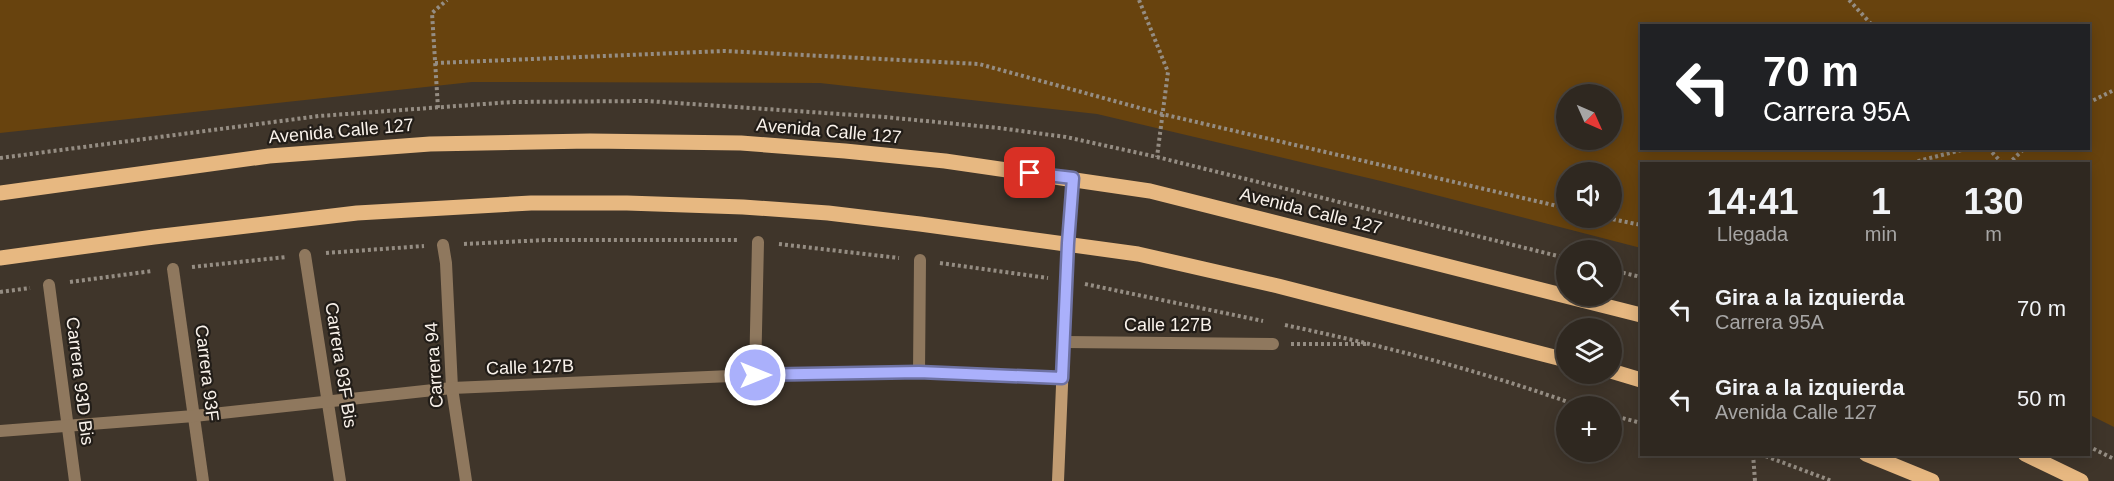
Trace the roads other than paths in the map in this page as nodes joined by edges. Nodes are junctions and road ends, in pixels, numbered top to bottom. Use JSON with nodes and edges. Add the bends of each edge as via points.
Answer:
{"nodes":[{"id":1,"x":1073,"y":178,"type":"junction"},
{"id":2,"x":0,"y":194,"type":"edge"},
{"id":3,"x":758,"y":242,"type":"road end"},
{"id":4,"x":1068,"y":243,"type":"junction"},
{"id":5,"x":443,"y":245,"type":"road end"},
{"id":6,"x":305,"y":255,"type":"road end"},
{"id":7,"x":0,"y":258,"type":"edge"},
{"id":8,"x":920,"y":260,"type":"road end"},
{"id":9,"x":173,"y":269,"type":"road end"},
{"id":10,"x":49,"y":285,"type":"road end"},
{"id":11,"x":1640,"y":315,"type":"edge"},
{"id":12,"x":1064,"y":342,"type":"junction"},
{"id":13,"x":1272,"y":344,"type":"road end"},
{"id":14,"x":1556,"y":357,"type":"edge"},
{"id":15,"x":919,"y":372,"type":"junction"},
{"id":16,"x":1622,"y":374,"type":"edge"},
{"id":17,"x":755,"y":375,"type":"junction"},
{"id":18,"x":1062,"y":378,"type":"junction"},
{"id":19,"x":1640,"y":380,"type":"edge"},
{"id":20,"x":452,"y":388,"type":"junction"},
{"id":21,"x":329,"y":402,"type":"junction"},
{"id":22,"x":194,"y":416,"type":"junction"},
{"id":23,"x":67,"y":427,"type":"junction"},
{"id":24,"x":0,"y":431,"type":"edge"},
{"id":25,"x":1871,"y":456,"type":"edge"},
{"id":26,"x":2029,"y":456,"type":"edge"},
{"id":27,"x":75,"y":481,"type":"edge"},
{"id":28,"x":203,"y":481,"type":"edge"},
{"id":29,"x":340,"y":481,"type":"edge"},
{"id":30,"x":466,"y":481,"type":"edge"},
{"id":31,"x":1058,"y":481,"type":"edge"},
{"id":32,"x":1932,"y":481,"type":"edge"},
{"id":33,"x":2081,"y":481,"type":"edge"}],
"edges":[{"from":1,"to":2,"type":"main road","name":"Avenida Calle 127","via":[[833,150],[741,143],[590,141],[430,144],[269,156]]},
{"from":1,"to":4,"type":"street"},
{"from":1,"to":11,"type":"main road","name":"Avenida Calle 127","via":[[1150,191]]},
{"from":3,"to":17,"type":"street"},
{"from":4,"to":7,"type":"main road","via":[[758,208],[531,203],[357,213]]},
{"from":4,"to":12,"type":"street"},
{"from":4,"to":14,"type":"main road","via":[[1138,254],[1278,286]]},
{"from":5,"to":20,"type":"street","name":"Carrera 94"},
{"from":6,"to":21,"type":"street","name":"Carrera 93F Bis"},
{"from":8,"to":15,"type":"street"},
{"from":9,"to":22,"type":"street","name":"Carrera 93F"},
{"from":10,"to":23,"type":"street","name":"Carrera 93D Bis"},
{"from":12,"to":13,"type":"street","name":"Calle 127B"},
{"from":12,"to":18,"type":"street"},
{"from":15,"to":17,"type":"street","name":"Calle 127B"},
{"from":15,"to":18,"type":"street","name":"Calle 127B"},
{"from":16,"to":19,"type":"main road"},
{"from":17,"to":20,"type":"street","name":"Calle 127B"},
{"from":18,"to":31,"type":"street"},
{"from":20,"to":21,"type":"street","name":"Calle 127B"},
{"from":20,"to":30,"type":"street","name":"Carrera 94"},
{"from":21,"to":22,"type":"street","name":"Calle 127B"},
{"from":21,"to":29,"type":"street","name":"Carrera 93F Bis"},
{"from":22,"to":23,"type":"street","name":"Calle 127B"},
{"from":22,"to":28,"type":"street","name":"Carrera 93F"},
{"from":23,"to":24,"type":"street","name":"Calle 127B"},
{"from":23,"to":27,"type":"street","name":"Carrera 93D Bis"},
{"from":25,"to":32,"type":"main road"},
{"from":26,"to":33,"type":"main road"}]}
